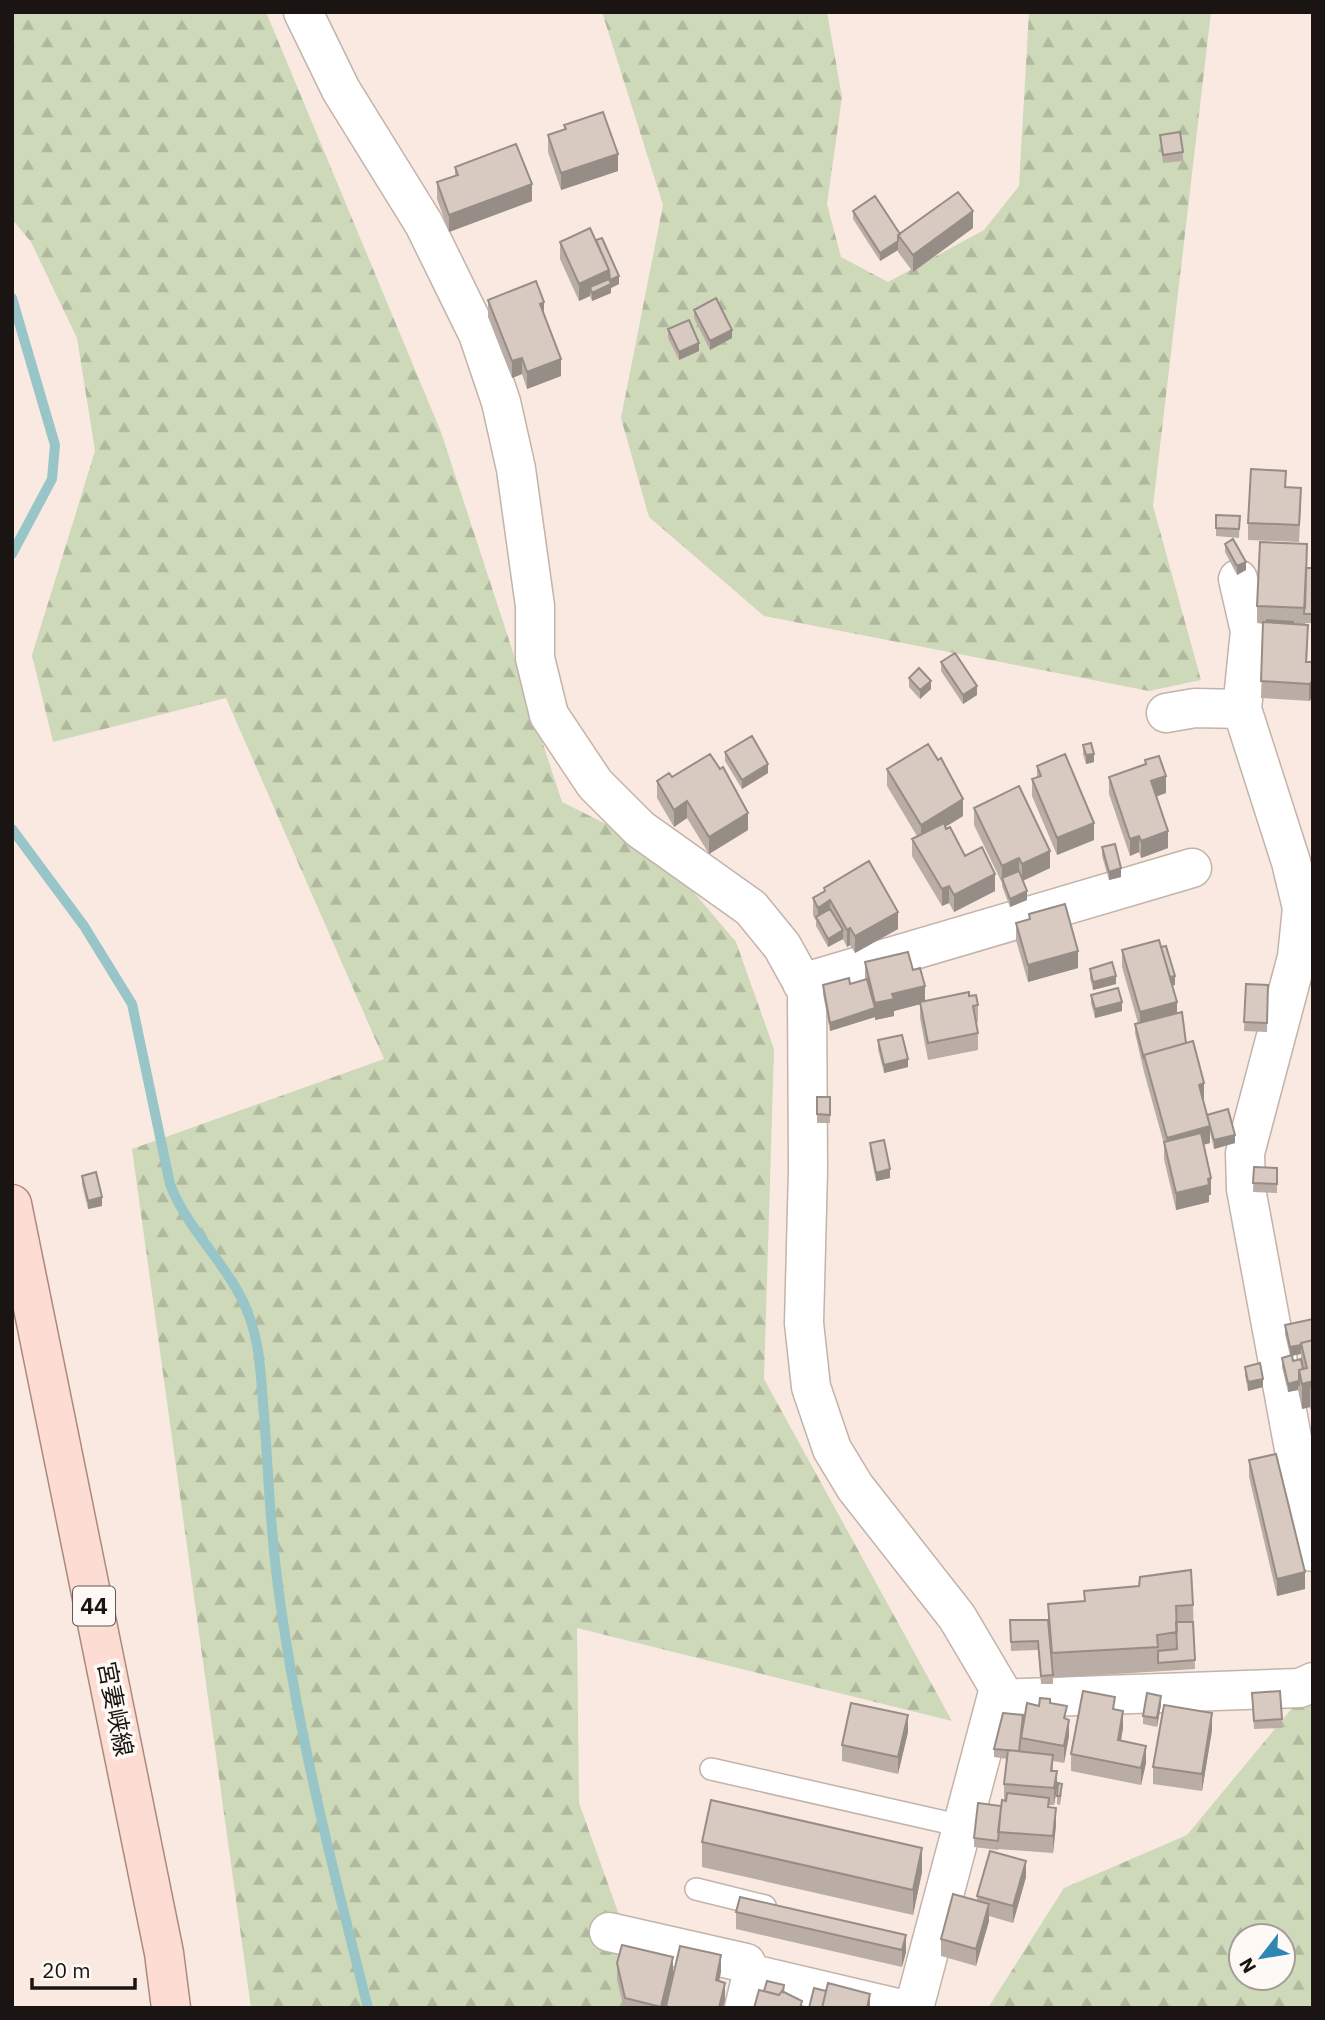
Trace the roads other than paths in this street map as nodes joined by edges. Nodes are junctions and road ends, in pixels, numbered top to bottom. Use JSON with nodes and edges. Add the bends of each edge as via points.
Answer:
{"nodes":[{"id":1,"x":303,"y":12,"type":"edge"},
{"id":2,"x":1238,"y":579,"type":"dead end"},
{"id":3,"x":1242,"y":709,"type":"junction"},
{"id":4,"x":1166,"y":713,"type":"dead end"},
{"id":5,"x":1192,"y":868,"type":"dead end"},
{"id":6,"x":802,"y":983,"type":"junction"},
{"id":7,"x":12,"y":1205,"type":"edge"},
{"id":8,"x":1313,"y":1552,"type":"edge"},
{"id":9,"x":1313,"y":1682,"type":"edge"},
{"id":10,"x":999,"y":1699,"type":"junction"},
{"id":11,"x":711,"y":1769,"type":"dead end"},
{"id":12,"x":962,"y":1826,"type":"junction"},
{"id":13,"x":696,"y":1889,"type":"dead end"},
{"id":14,"x":787,"y":1912,"type":"edge"},
{"id":15,"x":609,"y":1932,"type":"dead end"},
{"id":16,"x":748,"y":1991,"type":"edge"},
{"id":17,"x":171,"y":2008,"type":"edge"},
{"id":18,"x":897,"y":2008,"type":"edge"},
{"id":19,"x":914,"y":2008,"type":"edge"}],
"edges":[{"from":1,"to":6,"type":"street","via":[[341,90],[424,224],[478,334],[501,402],[516,468],[535,606],[535,658],[549,715],[595,784],[640,829],[751,908],[782,946]]},
{"from":2,"to":3,"type":"street","via":[[1250,631]]},
{"from":3,"to":4,"type":"street"},
{"from":3,"to":8,"type":"street","via":[[1302,908],[1297,957],[1245,1153],[1246,1189]]},
{"from":5,"to":6,"type":"street"},
{"from":6,"to":10,"type":"street","via":[[807,991],[804,1323],[811,1387],[832,1449],[855,1487],[957,1617],[999,1688]]},
{"from":7,"to":17,"type":"main road","name":"宮妻峡線","number":"44","via":[[164,1953]]},
{"from":9,"to":10,"type":"street","via":[[1300,1688]]},
{"from":10,"to":12,"type":"street"},
{"from":11,"to":12,"type":"lane"},
{"from":12,"to":19,"type":"street","via":[[917,1943]]},
{"from":13,"to":14,"type":"lane"},
{"from":15,"to":16,"type":"street","via":[[746,1963]]},
{"from":16,"to":18,"type":"street"}]}
